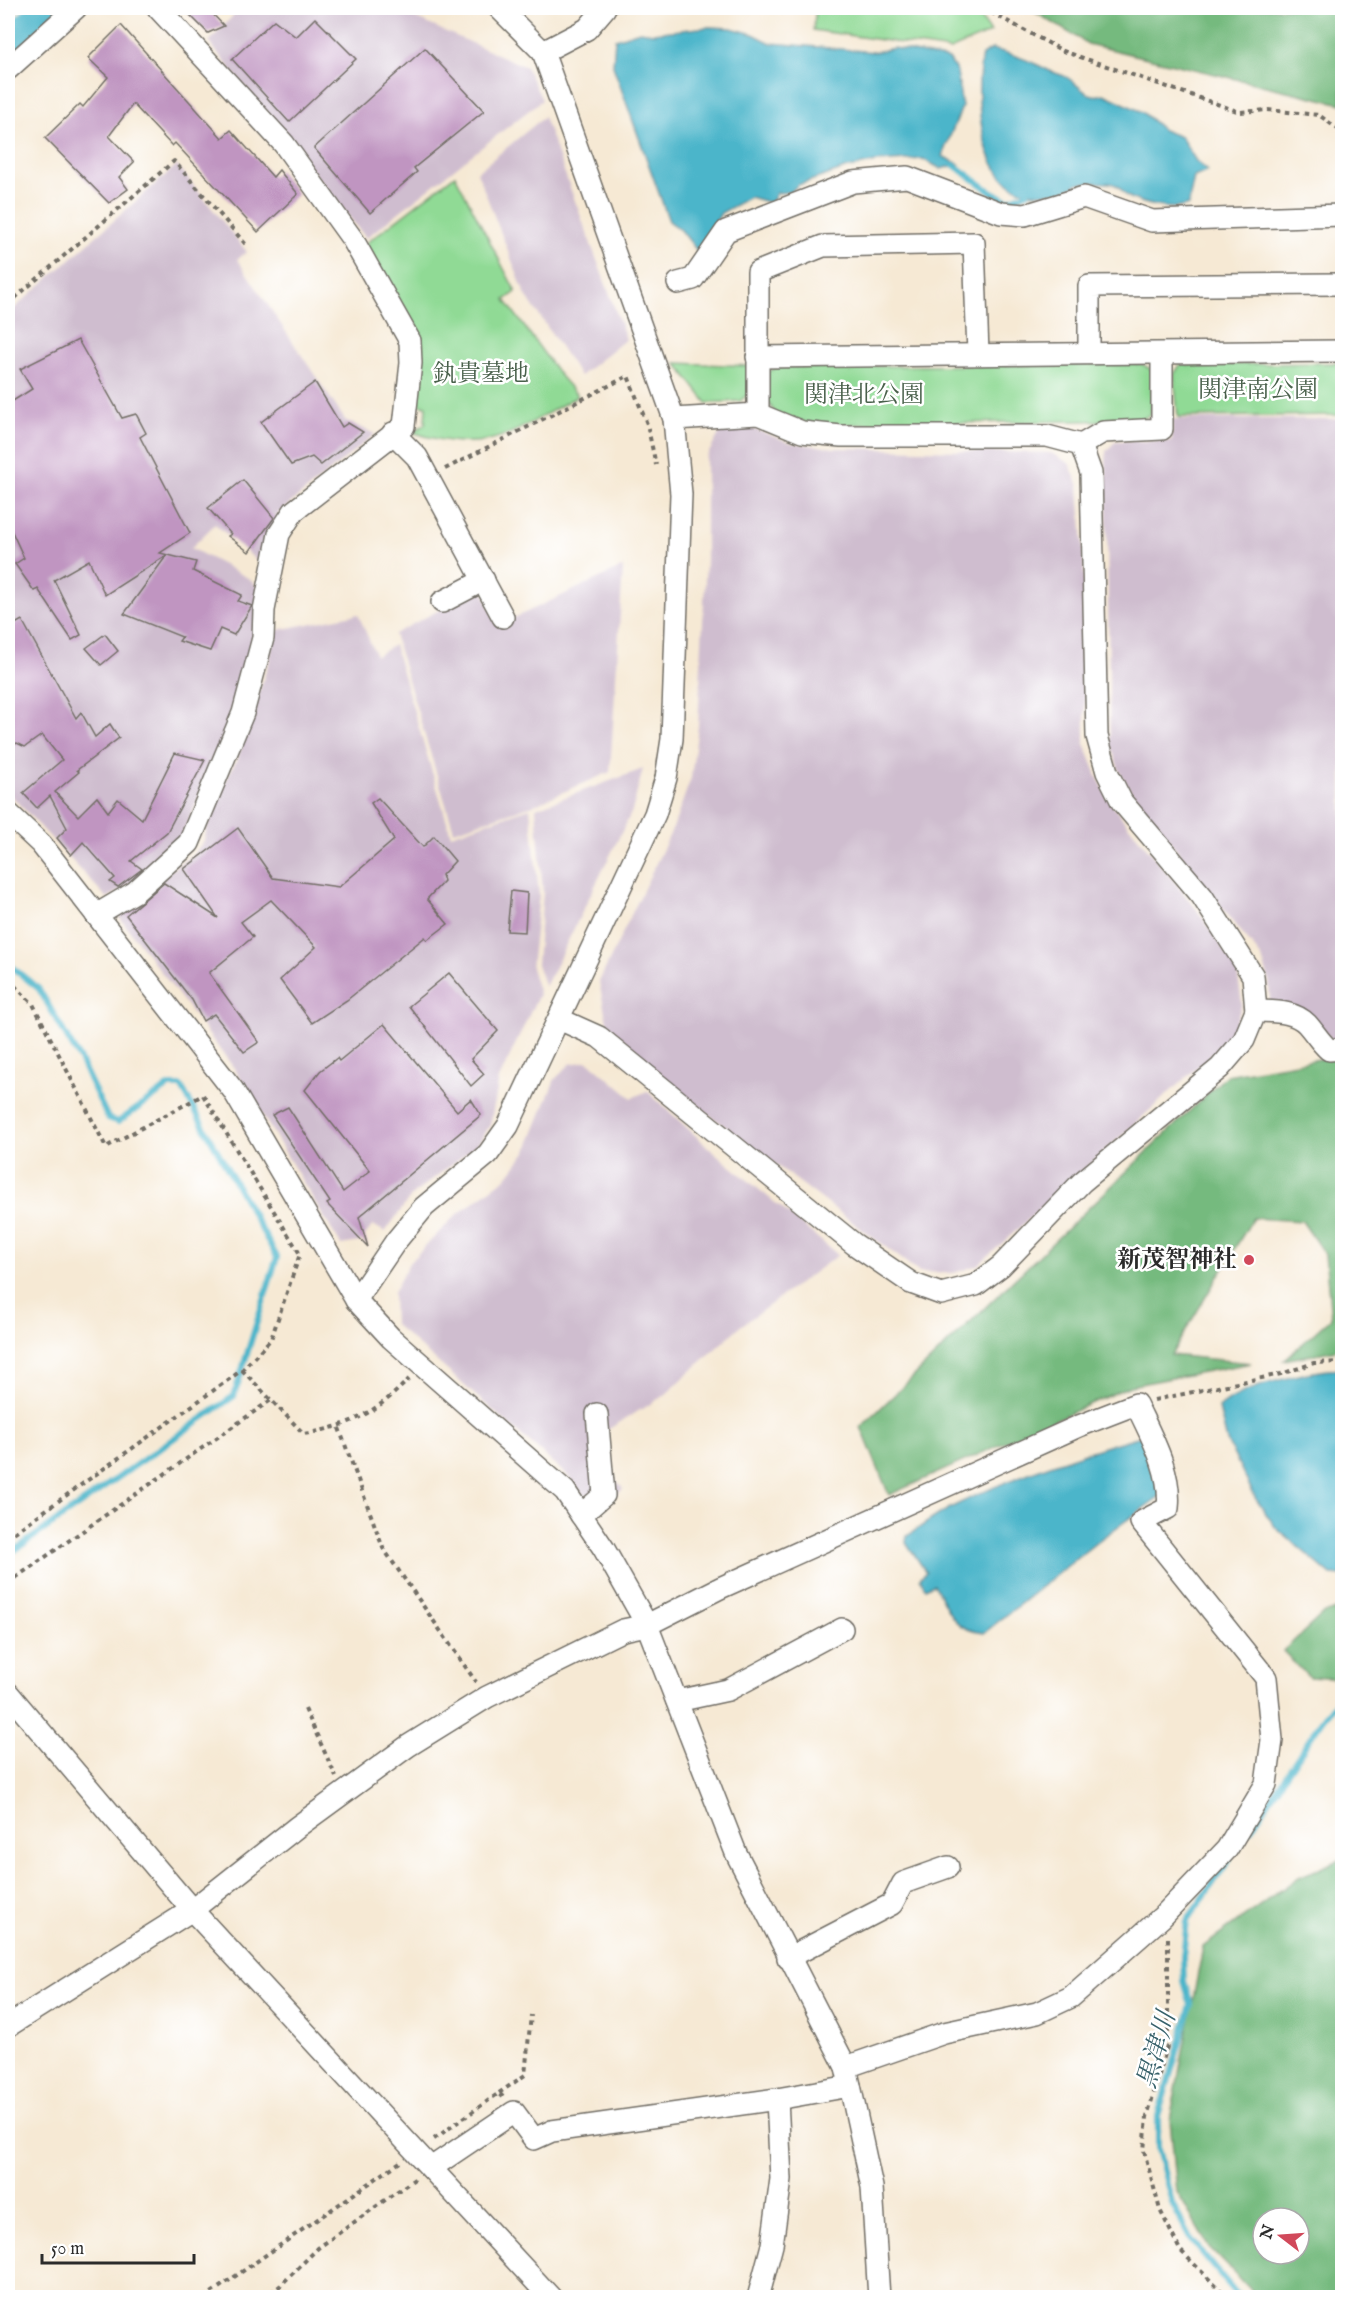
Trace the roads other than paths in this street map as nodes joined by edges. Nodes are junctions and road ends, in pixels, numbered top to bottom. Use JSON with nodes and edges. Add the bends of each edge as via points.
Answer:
{"nodes":[{"id":1,"x":76,"y":8,"type":"edge"},
{"id":2,"x":159,"y":8,"type":"edge"},
{"id":3,"x":500,"y":8,"type":"edge"},
{"id":4,"x":605,"y":8,"type":"edge"},
{"id":5,"x":543,"y":52,"type":"junction"},
{"id":6,"x":8,"y":69,"type":"edge"},
{"id":7,"x":1342,"y":215,"type":"edge"},
{"id":8,"x":678,"y":283,"type":"dead end"},
{"id":9,"x":1342,"y":284,"type":"edge"},
{"id":10,"x":1342,"y":351,"type":"edge"},
{"id":11,"x":1089,"y":352,"type":"junction"},
{"id":12,"x":978,"y":353,"type":"junction"},
{"id":13,"x":1162,"y":354,"type":"junction"},
{"id":14,"x":757,"y":357,"type":"junction"},
{"id":15,"x":758,"y":414,"type":"junction"},
{"id":16,"x":674,"y":419,"type":"junction"},
{"id":17,"x":393,"y":433,"type":"junction"},
{"id":18,"x":1081,"y":445,"type":"junction"},
{"id":19,"x":484,"y":580,"type":"junction"},
{"id":20,"x":442,"y":602,"type":"dead end"},
{"id":21,"x":503,"y":617,"type":"dead end"},
{"id":22,"x":8,"y":813,"type":"edge"},
{"id":23,"x":96,"y":915,"type":"junction"},
{"id":24,"x":1256,"y":1011,"type":"junction"},
{"id":25,"x":559,"y":1019,"type":"junction"},
{"id":26,"x":1342,"y":1049,"type":"edge"},
{"id":27,"x":356,"y":1300,"type":"junction"},
{"id":28,"x":597,"y":1414,"type":"dead end"},
{"id":29,"x":581,"y":1515,"type":"junction"},
{"id":30,"x":647,"y":1625,"type":"junction"},
{"id":31,"x":842,"y":1629,"type":"dead end"},
{"id":32,"x":8,"y":1693,"type":"edge"},
{"id":33,"x":677,"y":1701,"type":"junction"},
{"id":34,"x":948,"y":1867,"type":"dead end"},
{"id":35,"x":192,"y":1910,"type":"junction"},
{"id":36,"x":788,"y":1958,"type":"junction"},
{"id":37,"x":8,"y":2026,"type":"edge"},
{"id":38,"x":848,"y":2076,"type":"junction"},
{"id":39,"x":777,"y":2099,"type":"junction"},
{"id":40,"x":431,"y":2168,"type":"junction"},
{"id":41,"x":551,"y":2298,"type":"edge"},
{"id":42,"x":758,"y":2298,"type":"edge"},
{"id":43,"x":879,"y":2298,"type":"edge"}],
"edges":[{"from":1,"to":6,"type":"street"},
{"from":2,"to":17,"type":"street","via":[[284,144],[353,240],[410,341],[404,426]]},
{"from":3,"to":5,"type":"street"},
{"from":4,"to":5,"type":"street","via":[[587,29]]},
{"from":5,"to":16,"type":"street"},
{"from":7,"to":8,"type":"street","via":[[1152,221],[1084,197],[1025,215],[1001,213],[907,177],[853,182],[726,231],[693,279]]},
{"from":9,"to":11,"type":"street","via":[[1089,286]]},
{"from":10,"to":13,"type":"street"},
{"from":11,"to":12,"type":"street"},
{"from":11,"to":13,"type":"street"},
{"from":12,"to":14,"type":"street"},
{"from":12,"to":14,"type":"street","via":[[974,243],[823,246],[758,272]]},
{"from":13,"to":18,"type":"street","via":[[1162,429],[1103,432]]},
{"from":14,"to":15,"type":"street"},
{"from":15,"to":16,"type":"street"},
{"from":15,"to":18,"type":"street","via":[[802,432],[841,436],[1047,436]]},
{"from":16,"to":25,"type":"street","via":[[681,494],[672,739],[666,778],[655,814]]},
{"from":17,"to":19,"type":"street","via":[[417,458]]},
{"from":17,"to":23,"type":"street","via":[[294,511],[279,534],[264,610],[263,638],[243,713],[189,843],[135,892]]},
{"from":18,"to":24,"type":"street","via":[[1091,473],[1097,736],[1107,772],[1122,802],[1202,896],[1253,976]]},
{"from":19,"to":20,"type":"street"},
{"from":19,"to":21,"type":"street"},
{"from":22,"to":23,"type":"street","via":[[41,844]]},
{"from":23,"to":27,"type":"street","via":[[233,1090]]},
{"from":24,"to":25,"type":"street","via":[[1244,1041],[1220,1068],[1082,1182],[1001,1266],[976,1285],[941,1294],[910,1283],[854,1244],[599,1037]]},
{"from":24,"to":26,"type":"street","via":[[1288,1013],[1306,1023],[1329,1050]]},
{"from":25,"to":27,"type":"street","via":[[508,1126],[488,1154],[424,1207]]},
{"from":27,"to":29,"type":"street","via":[[422,1365],[565,1491]]},
{"from":28,"to":29,"type":"street","via":[[604,1495]]},
{"from":29,"to":30,"type":"street"},
{"from":30,"to":33,"type":"street"},
{"from":30,"to":35,"type":"street","via":[[623,1630],[487,1697],[408,1746]]},
{"from":30,"to":38,"type":"street","via":[[731,1583],[1136,1404],[1170,1490],[1168,1508],[1141,1522],[1266,1678],[1272,1740],[1266,1784],[1227,1849],[1162,1917],[1071,1997],[1037,2013],[944,2033]]},
{"from":31,"to":33,"type":"street","via":[[728,1690]]},
{"from":32,"to":35,"type":"street"},
{"from":33,"to":36,"type":"street","via":[[736,1852]]},
{"from":34,"to":36,"type":"street","via":[[903,1883],[892,1904]]},
{"from":35,"to":37,"type":"street"},
{"from":35,"to":40,"type":"street"},
{"from":36,"to":38,"type":"street","via":[[833,2038]]},
{"from":38,"to":39,"type":"street"},
{"from":38,"to":43,"type":"street","via":[[872,2187]]},
{"from":39,"to":40,"type":"street","via":[[552,2131],[534,2139],[514,2112]]},
{"from":39,"to":42,"type":"street","via":[[781,2179],[772,2245]]},
{"from":40,"to":41,"type":"street"}]}
